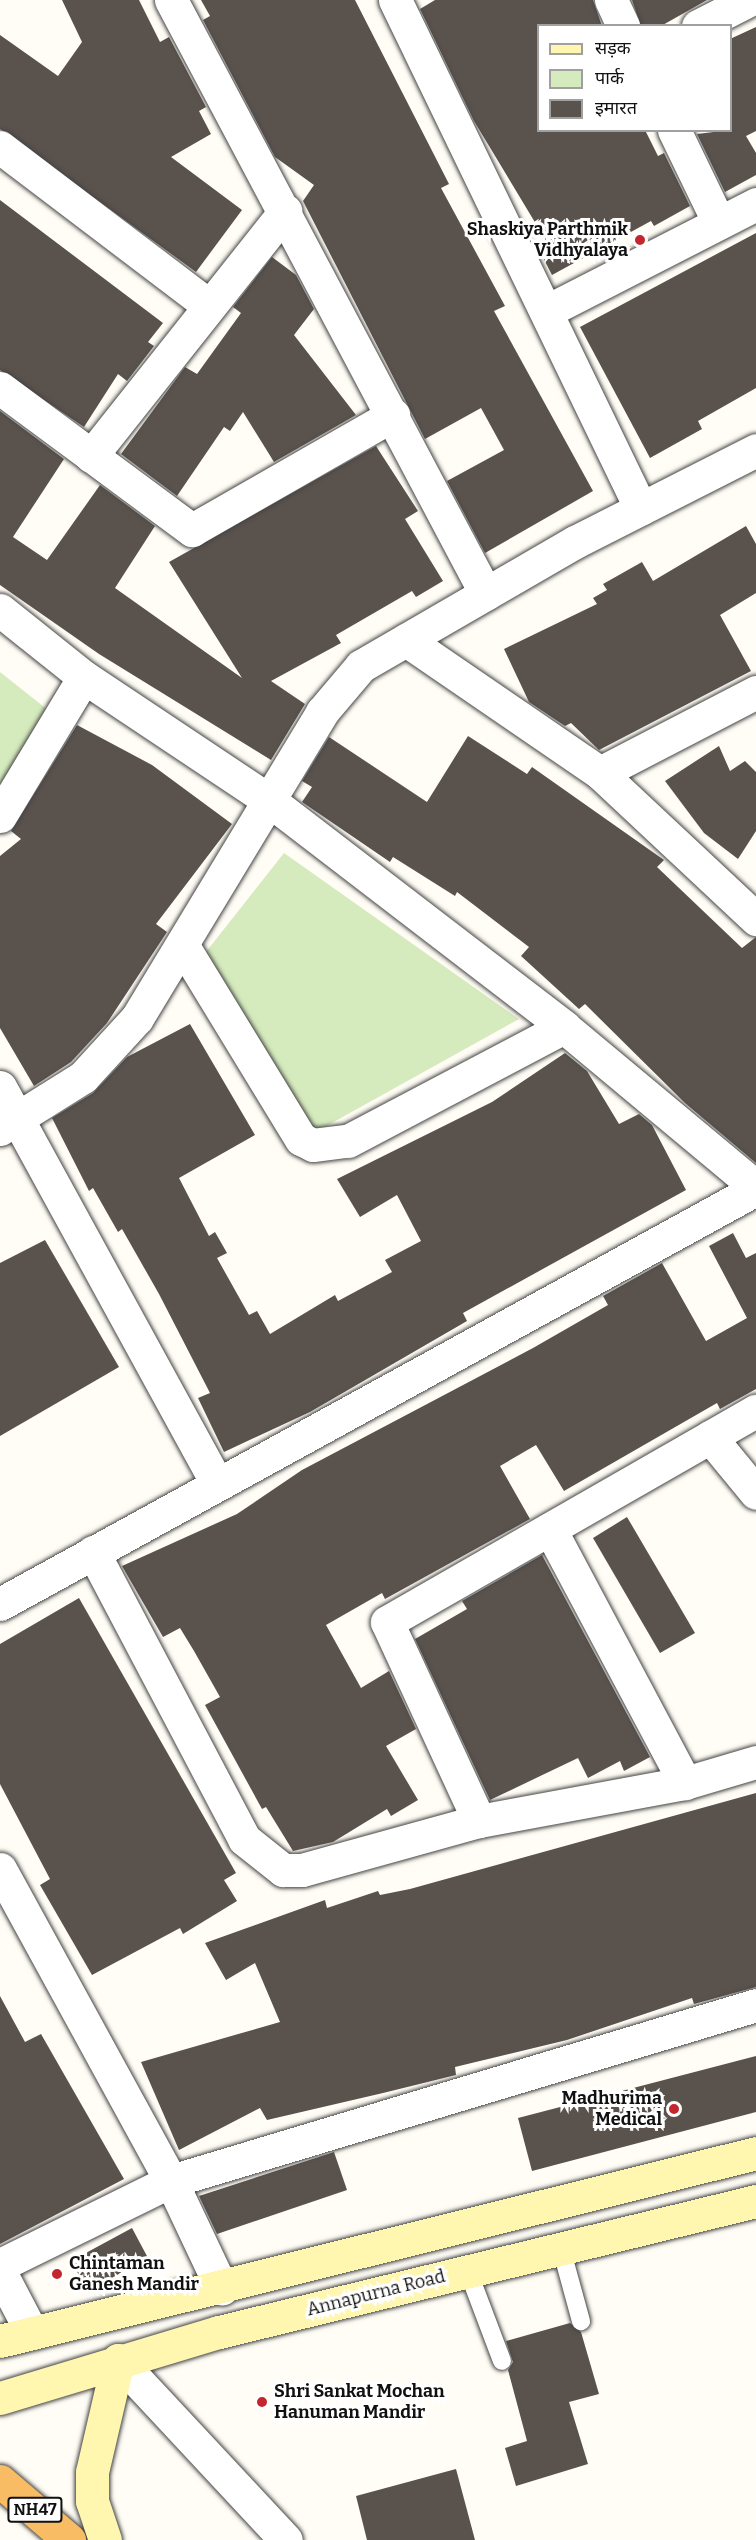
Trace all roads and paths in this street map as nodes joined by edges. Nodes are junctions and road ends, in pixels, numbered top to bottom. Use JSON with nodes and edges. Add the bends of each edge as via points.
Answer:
{"nodes":[{"id":1,"x":171,"y":0,"type":"edge"},
{"id":2,"x":395,"y":0,"type":"edge"},
{"id":3,"x":611,"y":0,"type":"edge"},
{"id":4,"x":749,"y":0,"type":"edge"},
{"id":5,"x":622,"y":24,"type":"edge"},
{"id":6,"x":702,"y":24,"type":"edge"},
{"id":7,"x":675,"y":132,"type":"edge"},
{"id":8,"x":0,"y":147,"type":"edge"},
{"id":9,"x":756,"y":204,"type":"edge"},
{"id":10,"x":285,"y":211,"type":"junction"},
{"id":11,"x":719,"y":223,"type":"junction"},
{"id":12,"x":207,"y":305,"type":"junction"},
{"id":13,"x":549,"y":310,"type":"junction"},
{"id":14,"x":0,"y":388,"type":"edge"},
{"id":15,"x":393,"y":415,"type":"junction"},
{"id":16,"x":756,"y":450,"type":"edge"},
{"id":17,"x":91,"y":456,"type":"junction"},
{"id":18,"x":640,"y":509,"type":"junction"},
{"id":19,"x":486,"y":594,"type":"junction"},
{"id":20,"x":0,"y":610,"type":"edge"},
{"id":21,"x":406,"y":640,"type":"junction"},
{"id":22,"x":84,"y":677,"type":"junction"},
{"id":23,"x":755,"y":695,"type":"edge"},
{"id":24,"x":600,"y":773,"type":"junction"},
{"id":25,"x":270,"y":801,"type":"junction"},
{"id":26,"x":0,"y":816,"type":"edge"},
{"id":27,"x":754,"y":912,"type":"edge"},
{"id":28,"x":183,"y":946,"type":"junction"},
{"id":29,"x":564,"y":1027,"type":"junction"},
{"id":30,"x":0,"y":1087,"type":"edge"},
{"id":31,"x":8,"y":1124,"type":"edge"},
{"id":32,"x":756,"y":1188,"type":"edge"},
{"id":33,"x":756,"y":1411,"type":"edge"},
{"id":34,"x":710,"y":1437,"type":"junction"},
{"id":35,"x":216,"y":1482,"type":"junction"},
{"id":36,"x":756,"y":1493,"type":"edge"},
{"id":37,"x":550,"y":1529,"type":"junction"},
{"id":38,"x":93,"y":1551,"type":"junction"},
{"id":39,"x":0,"y":1604,"type":"edge"},
{"id":40,"x":756,"y":1762,"type":"edge"},
{"id":41,"x":685,"y":1783,"type":"junction"},
{"id":42,"x":479,"y":1821,"type":"junction"},
{"id":43,"x":0,"y":1869,"type":"edge"},
{"id":44,"x":756,"y":2005,"type":"edge"},
{"id":45,"x":756,"y":2153,"type":"edge"},
{"id":46,"x":171,"y":2181,"type":"junction"},
{"id":47,"x":756,"y":2201,"type":"edge"},
{"id":48,"x":561,"y":2248,"type":"junction"},
{"id":49,"x":0,"y":2265,"type":"edge"},
{"id":50,"x":468,"y":2271,"type":"junction"},
{"id":51,"x":0,"y":2272,"type":"edge"},
{"id":52,"x":222,"y":2289,"type":"junction"},
{"id":53,"x":582,"y":2321,"type":"dead end"},
{"id":54,"x":32,"y":2333,"type":"junction"},
{"id":55,"x":0,"y":2341,"type":"edge"},
{"id":56,"x":118,"y":2360,"type":"junction"},
{"id":57,"x":502,"y":2361,"type":"dead end"},
{"id":58,"x":0,"y":2398,"type":"edge"},
{"id":59,"x":0,"y":2481,"type":"edge"},
{"id":60,"x":69,"y":2540,"type":"edge"},
{"id":61,"x":105,"y":2540,"type":"edge"},
{"id":62,"x":286,"y":2540,"type":"edge"}],
"edges":[{"from":1,"to":10,"type":"street"},
{"from":2,"to":13,"type":"street"},
{"from":3,"to":5,"type":"street"},
{"from":4,"to":6,"type":"street"},
{"from":7,"to":11,"type":"street"},
{"from":8,"to":12,"type":"street"},
{"from":9,"to":11,"type":"street"},
{"from":10,"to":12,"type":"street"},
{"from":10,"to":15,"type":"street"},
{"from":11,"to":13,"type":"street"},
{"from":12,"to":17,"type":"street"},
{"from":13,"to":18,"type":"street"},
{"from":14,"to":17,"type":"street"},
{"from":15,"to":17,"type":"street","via":[[192,530]]},
{"from":15,"to":19,"type":"street"},
{"from":16,"to":18,"type":"street"},
{"from":18,"to":19,"type":"street"},
{"from":19,"to":21,"type":"street"},
{"from":20,"to":22,"type":"street"},
{"from":21,"to":24,"type":"street"},
{"from":21,"to":25,"type":"street","via":[[361,666],[322,712]]},
{"from":22,"to":25,"type":"street"},
{"from":22,"to":26,"type":"street"},
{"from":23,"to":24,"type":"street"},
{"from":24,"to":27,"type":"street"},
{"from":25,"to":28,"type":"street"},
{"from":25,"to":29,"type":"street"},
{"from":28,"to":29,"type":"street","via":[[301,1139],[313,1145],[348,1141]]},
{"from":28,"to":31,"type":"street","via":[[137,1018],[83,1077]]},
{"from":29,"to":32,"type":"street"},
{"from":30,"to":31,"type":"street"},
{"from":31,"to":35,"type":"street"},
{"from":32,"to":35,"type":"street"},
{"from":33,"to":34,"type":"street"},
{"from":34,"to":36,"type":"street"},
{"from":34,"to":37,"type":"street"},
{"from":35,"to":38,"type":"street"},
{"from":37,"to":41,"type":"street"},
{"from":37,"to":42,"type":"street","via":[[403,1611],[385,1628]]},
{"from":38,"to":39,"type":"street"},
{"from":38,"to":42,"type":"street","via":[[244,1839],[266,1860],[283,1870],[302,1870]]},
{"from":40,"to":41,"type":"street"},
{"from":41,"to":42,"type":"street"},
{"from":43,"to":46,"type":"street"},
{"from":44,"to":46,"type":"street"},
{"from":45,"to":52,"type":"main road"},
{"from":46,"to":49,"type":"street"},
{"from":46,"to":52,"type":"street"},
{"from":47,"to":48,"type":"main road","name":"Annapurna Road"},
{"from":48,"to":50,"type":"main road","name":"Annapurna Road"},
{"from":48,"to":53,"type":"lane"},
{"from":50,"to":56,"type":"main road","name":"Annapurna Road"},
{"from":50,"to":57,"type":"lane"},
{"from":51,"to":54,"type":"street"},
{"from":52,"to":54,"type":"main road"},
{"from":54,"to":55,"type":"main road"},
{"from":56,"to":58,"type":"main road","name":"Annapurna Road"},
{"from":56,"to":61,"type":"main road","via":[[92,2472],[92,2501]]},
{"from":56,"to":62,"type":"street"},
{"from":59,"to":60,"type":"highway","number":"NH47"}]}
